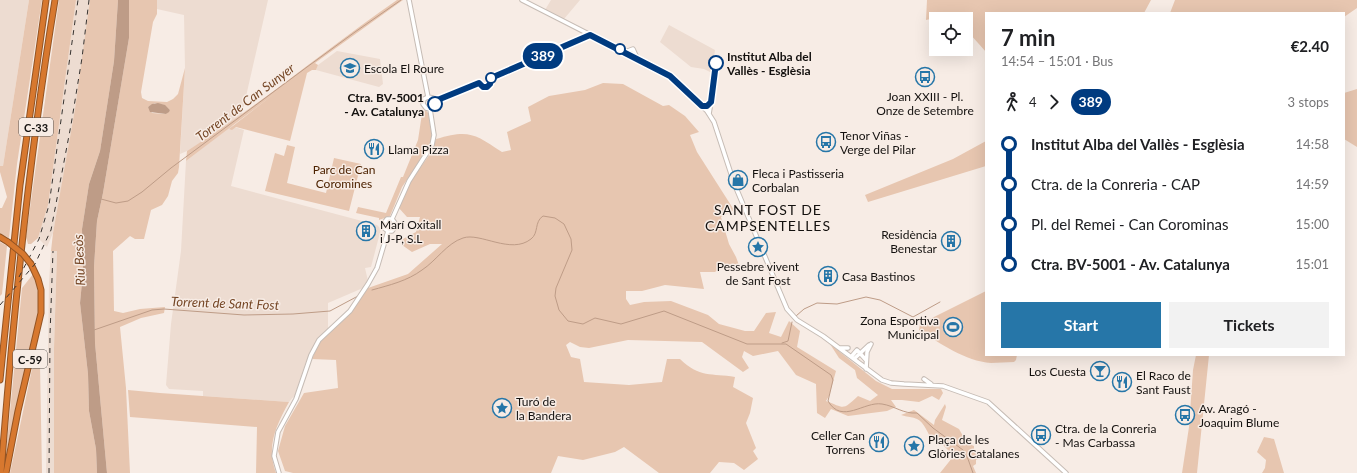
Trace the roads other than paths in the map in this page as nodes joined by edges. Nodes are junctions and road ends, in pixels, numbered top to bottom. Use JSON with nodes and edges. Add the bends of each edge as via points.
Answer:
{"nodes":[{"id":1,"x":46,"y":0,"type":"edge"},
{"id":2,"x":55,"y":0,"type":"edge"},
{"id":3,"x":409,"y":0,"type":"edge"},
{"id":4,"x":522,"y":0,"type":"edge"},
{"id":5,"x":625,"y":52,"type":"junction"},
{"id":6,"x":637,"y":58,"type":"junction"},
{"id":7,"x":428,"y":97,"type":"junction"},
{"id":8,"x":711,"y":102,"type":"dead end"},
{"id":9,"x":702,"y":106,"type":"junction"},
{"id":10,"x":710,"y":108,"type":"dead end"},
{"id":11,"x":430,"y":109,"type":"junction"},
{"id":12,"x":709,"y":114,"type":"junction"},
{"id":13,"x":392,"y":219,"type":"junction"},
{"id":14,"x":388,"y":231,"type":"junction"},
{"id":15,"x":0,"y":237,"type":"edge"},
{"id":16,"x":839,"y":348,"type":"junction"},
{"id":17,"x":848,"y":348,"type":"dead end"},
{"id":18,"x":860,"y":352,"type":"junction"},
{"id":19,"x":852,"y":358,"type":"junction"},
{"id":20,"x":866,"y":360,"type":"junction"},
{"id":21,"x":866,"y":369,"type":"junction"},
{"id":22,"x":924,"y":379,"type":"dead end"},
{"id":23,"x":0,"y":380,"type":"edge"},
{"id":24,"x":932,"y":385,"type":"junction"},
{"id":25,"x":1,"y":473,"type":"edge"},
{"id":26,"x":6,"y":473,"type":"edge"},
{"id":27,"x":279,"y":473,"type":"edge"},
{"id":28,"x":1066,"y":473,"type":"edge"}],
"edges":[{"from":1,"to":23,"type":"highway","number":"C-33","via":[[20,186]]},
{"from":2,"to":25,"type":"highway","number":"C-33","via":[[23,226]]},
{"from":3,"to":7,"type":"street"},
{"from":4,"to":5,"type":"street"},
{"from":5,"to":6,"type":"street"},
{"from":5,"to":6,"type":"street","via":[[633,49]]},
{"from":6,"to":9,"type":"street","via":[[670,76]]},
{"from":7,"to":11,"type":"street","via":[[424,99],[423,104]]},
{"from":7,"to":11,"type":"street","via":[[435,101]]},
{"from":8,"to":9,"type":"street","via":[[707,106]]},
{"from":9,"to":12,"type":"street"},
{"from":10,"to":12,"type":"street"},
{"from":11,"to":13,"type":"street","via":[[434,135],[432,145],[406,185]]},
{"from":12,"to":16,"type":"street","via":[[734,183],[787,310],[797,320]]},
{"from":13,"to":14,"type":"street","via":[[395,227]]},
{"from":13,"to":14,"type":"street","via":[[387,219],[384,223],[384,228]]},
{"from":14,"to":27,"type":"street","via":[[368,284],[350,311],[320,340],[311,355],[296,399],[278,432],[274,456]]},
{"from":15,"to":26,"type":"highway","number":"C-59","bridge":true,"via":[[23,254],[31,264],[41,290],[41,313]]},
{"from":16,"to":17,"type":"street"},
{"from":16,"to":19,"type":"street"},
{"from":18,"to":19,"type":"street"},
{"from":18,"to":20,"type":"street"},
{"from":18,"to":20,"type":"street","via":[[871,344]]},
{"from":19,"to":21,"type":"street"},
{"from":20,"to":21,"type":"street"},
{"from":21,"to":24,"type":"street","via":[[890,383]]},
{"from":22,"to":24,"type":"street"},
{"from":24,"to":28,"type":"street","via":[[949,388],[988,402]]}]}
